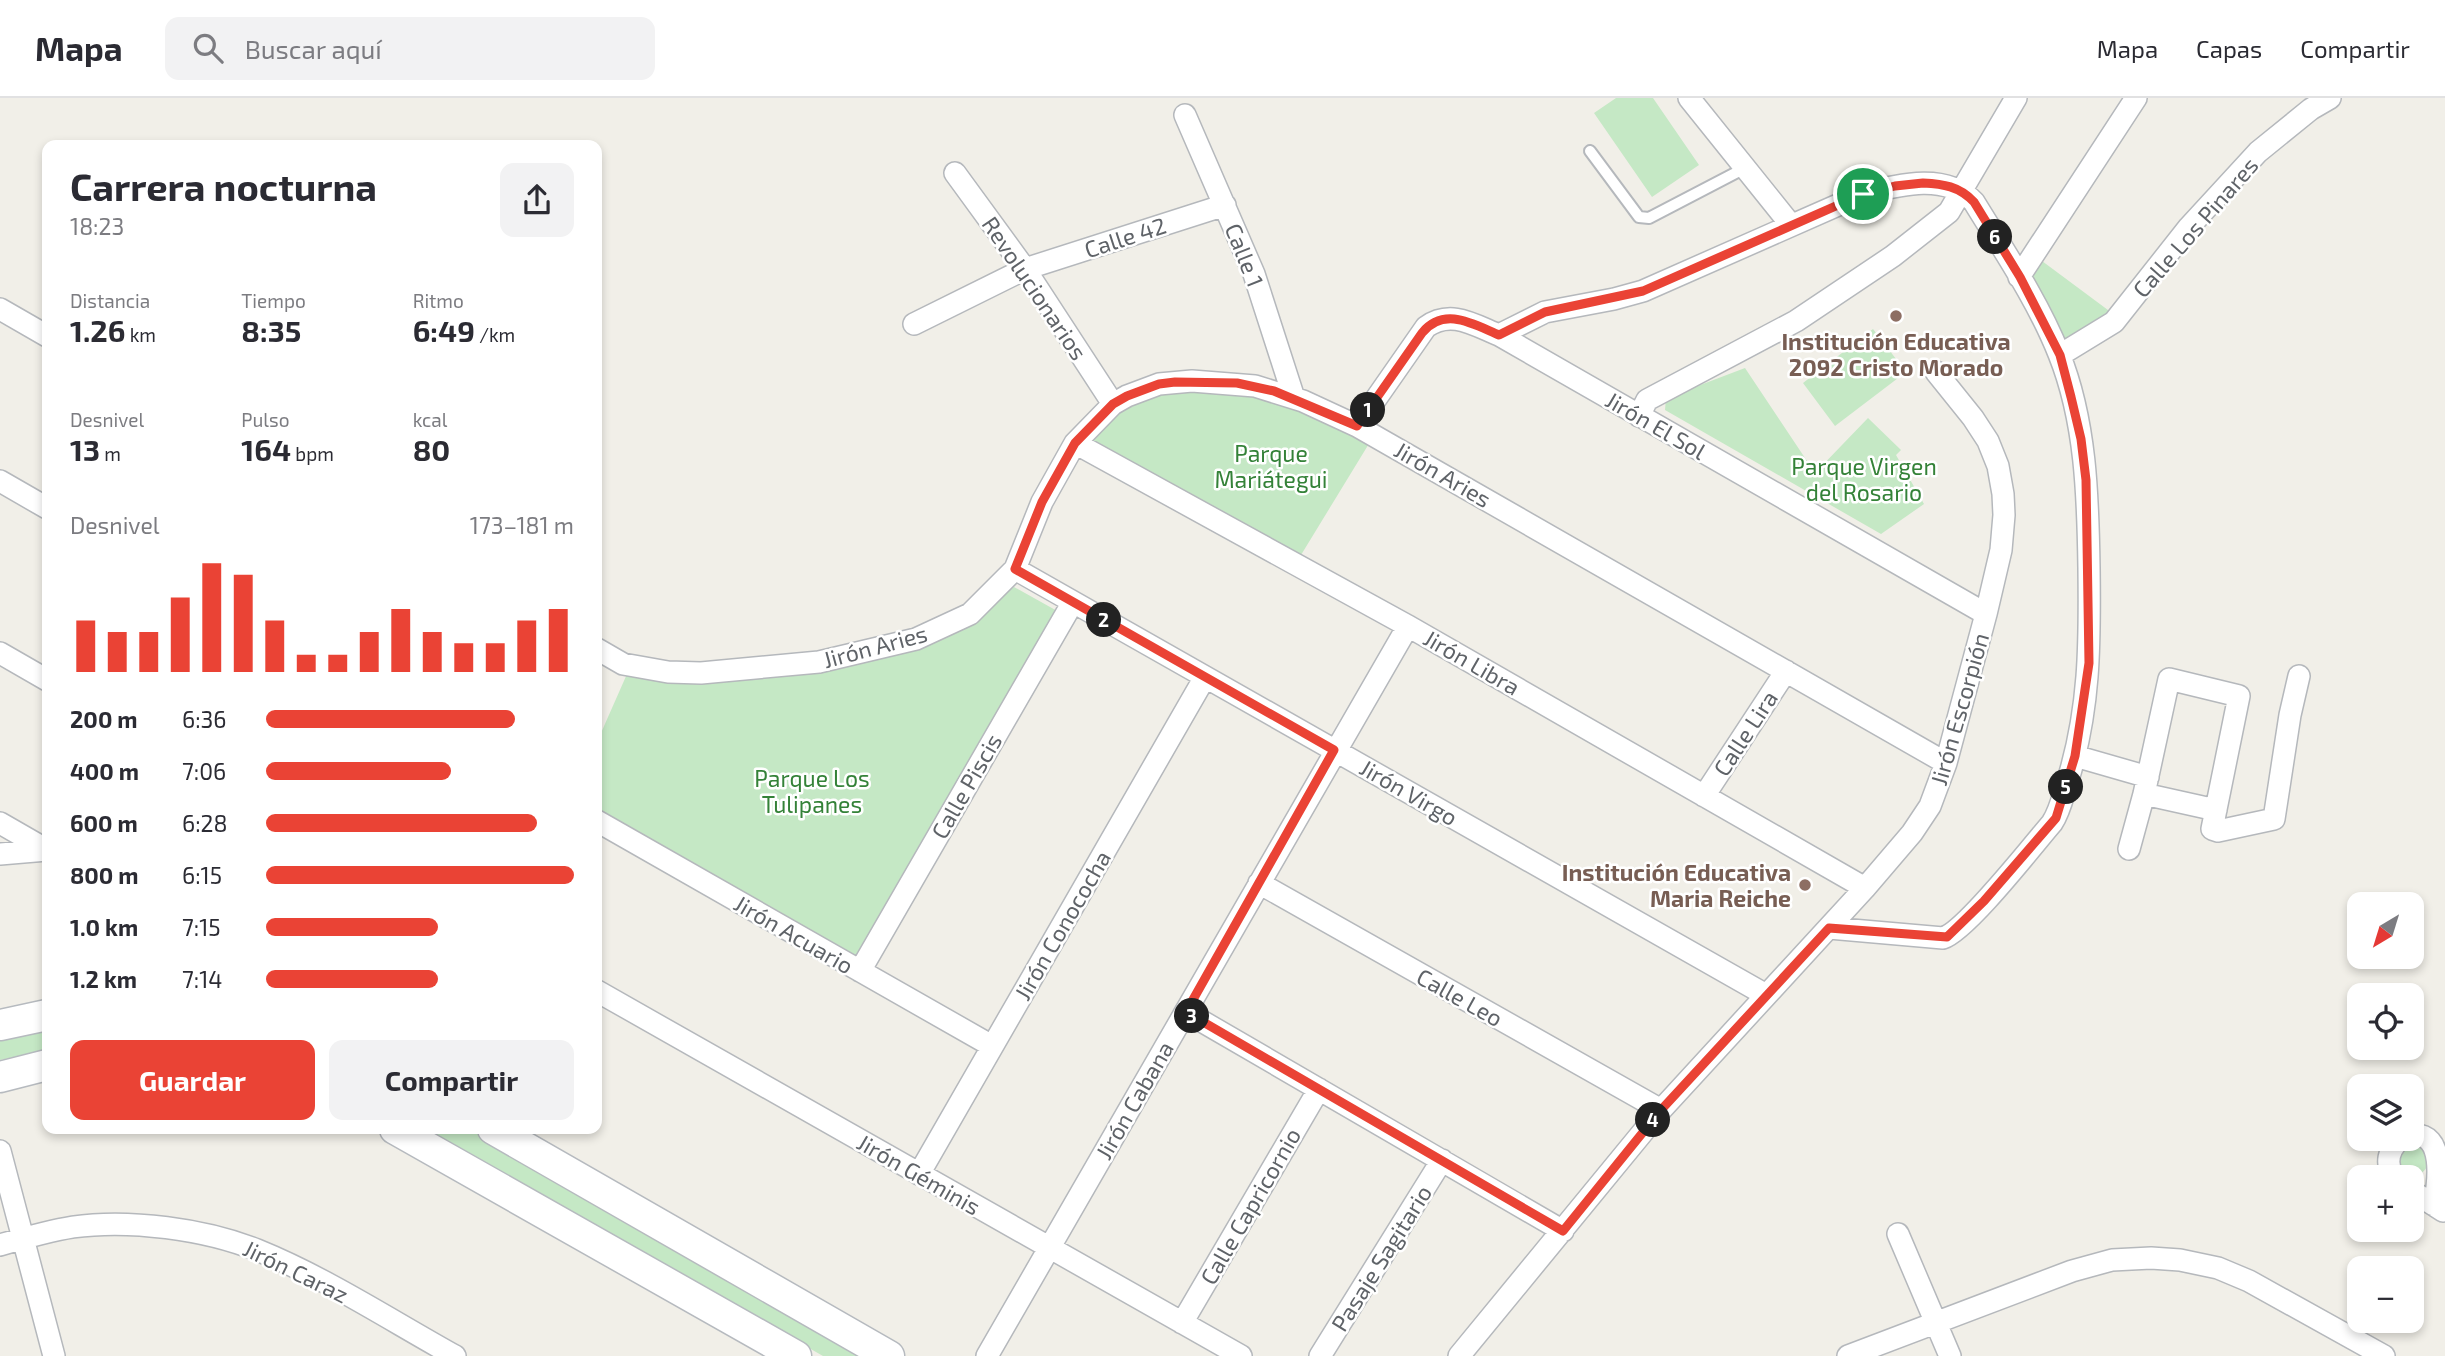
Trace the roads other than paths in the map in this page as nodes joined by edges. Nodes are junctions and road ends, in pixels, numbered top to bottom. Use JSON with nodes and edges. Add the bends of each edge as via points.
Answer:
{"nodes":[{"id":1,"x":1689,"y":98,"type":"edge"},
{"id":2,"x":2016,"y":98,"type":"edge"},
{"id":3,"x":2136,"y":98,"type":"edge"},
{"id":4,"x":2330,"y":98,"type":"edge"},
{"id":5,"x":1185,"y":115,"type":"dead end"},
{"id":6,"x":1590,"y":151,"type":"dead end"},
{"id":7,"x":1745,"y":168,"type":"junction"},
{"id":8,"x":955,"y":173,"type":"dead end"},
{"id":9,"x":1961,"y":190,"type":"junction"},
{"id":10,"x":1225,"y":205,"type":"junction"},
{"id":11,"x":1791,"y":225,"type":"junction"},
{"id":12,"x":1025,"y":269,"type":"junction"},
{"id":13,"x":2020,"y":277,"type":"junction"},
{"id":14,"x":0,"y":309,"type":"edge"},
{"id":15,"x":914,"y":324,"type":"dead end"},
{"id":16,"x":42,"y":333,"type":"edge"},
{"id":17,"x":1499,"y":335,"type":"junction"},
{"id":18,"x":2060,"y":355,"type":"junction"},
{"id":19,"x":1936,"y":372,"type":"dead end"},
{"id":20,"x":1294,"y":398,"type":"junction"},
{"id":21,"x":1113,"y":404,"type":"junction"},
{"id":22,"x":1639,"y":416,"type":"junction"},
{"id":23,"x":1357,"y":426,"type":"junction"},
{"id":24,"x":1075,"y":443,"type":"junction"},
{"id":25,"x":0,"y":481,"type":"edge"},
{"id":26,"x":42,"y":505,"type":"edge"},
{"id":27,"x":1015,"y":569,"type":"junction"},
{"id":28,"x":1073,"y":602,"type":"junction"},
{"id":29,"x":1986,"y":614,"type":"junction"},
{"id":30,"x":1408,"y":626,"type":"junction"},
{"id":31,"x":602,"y":652,"type":"edge"},
{"id":32,"x":0,"y":653,"type":"edge"},
{"id":33,"x":1786,"y":671,"type":"junction"},
{"id":34,"x":2300,"y":676,"type":"dead end"},
{"id":35,"x":42,"y":677,"type":"edge"},
{"id":36,"x":1205,"y":677,"type":"junction"},
{"id":37,"x":1334,"y":750,"type":"junction"},
{"id":38,"x":2075,"y":756,"type":"junction"},
{"id":39,"x":1946,"y":763,"type":"junction"},
{"id":40,"x":2146,"y":785,"type":"junction"},
{"id":41,"x":1704,"y":796,"type":"junction"},
{"id":42,"x":2214,"y":819,"type":"junction"},
{"id":43,"x":0,"y":823,"type":"edge"},
{"id":44,"x":602,"y":824,"type":"edge"},
{"id":45,"x":42,"y":847,"type":"edge"},
{"id":46,"x":2129,"y":849,"type":"dead end"},
{"id":47,"x":42,"y":851,"type":"edge"},
{"id":48,"x":0,"y":855,"type":"edge"},
{"id":49,"x":1259,"y":883,"type":"junction"},
{"id":50,"x":1865,"y":888,"type":"junction"},
{"id":51,"x":1829,"y":928,"type":"junction"},
{"id":52,"x":860,"y":971,"type":"junction"},
{"id":53,"x":602,"y":994,"type":"edge"},
{"id":54,"x":1766,"y":995,"type":"junction"},
{"id":55,"x":1186,"y":1012,"type":"junction"},
{"id":56,"x":42,"y":1016,"type":"edge"},
{"id":57,"x":0,"y":1025,"type":"edge"},
{"id":58,"x":992,"y":1046,"type":"junction"},
{"id":59,"x":42,"y":1066,"type":"edge"},
{"id":60,"x":0,"y":1077,"type":"edge"},
{"id":61,"x":1318,"y":1089,"type":"junction"},
{"id":62,"x":1661,"y":1110,"type":"junction"},
{"id":63,"x":404,"y":1134,"type":"edge"},
{"id":64,"x":509,"y":1134,"type":"edge"},
{"id":65,"x":2424,"y":1136,"type":"edge"},
{"id":66,"x":0,"y":1151,"type":"edge"},
{"id":67,"x":1442,"y":1160,"type":"junction"},
{"id":68,"x":919,"y":1174,"type":"junction"},
{"id":69,"x":2424,"y":1199,"type":"edge"},
{"id":70,"x":2440,"y":1209,"type":"edge"},
{"id":71,"x":1563,"y":1231,"type":"junction"},
{"id":72,"x":1898,"y":1234,"type":"dead end"},
{"id":73,"x":24,"y":1238,"type":"junction"},
{"id":74,"x":0,"y":1245,"type":"edge"},
{"id":75,"x":1048,"y":1247,"type":"junction"},
{"id":76,"x":750,"y":1276,"type":"junction"},
{"id":77,"x":726,"y":1316,"type":"junction"},
{"id":78,"x":1182,"y":1323,"type":"junction"},
{"id":79,"x":1936,"y":1324,"type":"junction"},
{"id":80,"x":54,"y":1356,"type":"edge"},
{"id":81,"x":455,"y":1356,"type":"edge"},
{"id":82,"x":796,"y":1356,"type":"edge"},
{"id":83,"x":889,"y":1356,"type":"edge"},
{"id":84,"x":987,"y":1356,"type":"edge"},
{"id":85,"x":1241,"y":1356,"type":"edge"},
{"id":86,"x":1321,"y":1356,"type":"edge"},
{"id":87,"x":1459,"y":1356,"type":"edge"},
{"id":88,"x":1848,"y":1356,"type":"edge"},
{"id":89,"x":1950,"y":1356,"type":"edge"},
{"id":90,"x":2384,"y":1356,"type":"edge"}],
"edges":[{"from":1,"to":7,"type":"street"},
{"from":2,"to":9,"type":"street"},
{"from":3,"to":13,"type":"street"},
{"from":4,"to":18,"type":"street","name":"Calle Los Pinares","via":[[2258,152],[2189,227],[2114,322]]},
{"from":5,"to":10,"type":"street","name":"Calle 1"},
{"from":6,"to":7,"type":"lane","via":[[1639,218],[1649,218]]},
{"from":7,"to":11,"type":"street"},
{"from":8,"to":12,"type":"street","name":"Revolucionarios"},
{"from":9,"to":11,"type":"street","via":[[1943,184],[1895,186],[1863,194]]},
{"from":9,"to":13,"type":"street","via":[[1974,202]]},
{"from":9,"to":22,"type":"street","via":[[1949,212],[1893,256],[1796,321],[1647,400]]},
{"from":10,"to":12,"type":"street","name":"Calle 42"},
{"from":10,"to":20,"type":"street","name":"Calle 1","via":[[1259,289]]},
{"from":11,"to":17,"type":"street","via":[[1643,291],[1545,312]]},
{"from":12,"to":15,"type":"street","name":"Calle 42"},
{"from":12,"to":21,"type":"street","name":"Revolucionarios"},
{"from":13,"to":18,"type":"street"},
{"from":14,"to":16,"type":"street"},
{"from":17,"to":22,"type":"street","name":"Jirón El Sol"},
{"from":17,"to":23,"type":"street","name":"Jirón El Sol","via":[[1451,317],[1431,324]]},
{"from":18,"to":38,"type":"street","via":[[2081,439],[2089,520],[2089,663]]},
{"from":19,"to":29,"type":"street","name":"Jirón Escorpión","via":[[1973,418],[1998,466],[2004,534]]},
{"from":20,"to":21,"type":"street","name":"Jirón Aries","via":[[1255,386],[1175,382],[1144,389]]},
{"from":20,"to":23,"type":"street","name":"Jirón Aries"},
{"from":21,"to":24,"type":"street","name":"Jirón Aries"},
{"from":22,"to":29,"type":"street","name":"Jirón El Sol"},
{"from":23,"to":33,"type":"street","name":"Jirón Aries"},
{"from":24,"to":27,"type":"street","name":"Jirón Aries","via":[[1042,502]]},
{"from":24,"to":30,"type":"street","name":"Jirón Libra"},
{"from":25,"to":26,"type":"street"},
{"from":27,"to":28,"type":"street","name":"Jirón Virgo"},
{"from":27,"to":31,"type":"street","name":"Jirón Aries","via":[[970,614],[916,639],[819,662],[668,672],[623,664]]},
{"from":28,"to":36,"type":"street","name":"Jirón Virgo"},
{"from":28,"to":52,"type":"street","name":"Calle Piscis"},
{"from":29,"to":39,"type":"street","name":"Jirón Escorpión"},
{"from":30,"to":37,"type":"street","name":"Jirón Cabana"},
{"from":30,"to":41,"type":"street","name":"Jirón Libra"},
{"from":32,"to":35,"type":"street"},
{"from":33,"to":39,"type":"street","name":"Jirón Aries"},
{"from":33,"to":41,"type":"street","name":"Calle Lira"},
{"from":34,"to":42,"type":"street","via":[[2274,819],[2218,831]]},
{"from":36,"to":37,"type":"street","name":"Jirón Virgo"},
{"from":36,"to":58,"type":"street","name":"Jirón Conococha"},
{"from":37,"to":49,"type":"street","name":"Jirón Cabana"},
{"from":37,"to":54,"type":"street","name":"Jirón Virgo"},
{"from":38,"to":40,"type":"street"},
{"from":38,"to":51,"type":"street","via":[[2056,818],[1951,934],[1943,938]]},
{"from":39,"to":50,"type":"street","name":"Jirón Escorpión","via":[[1930,806]]},
{"from":40,"to":42,"type":"street"},
{"from":40,"to":42,"type":"street","via":[[2169,679],[2239,696]]},
{"from":40,"to":46,"type":"street"},
{"from":41,"to":50,"type":"street","name":"Jirón Libra"},
{"from":43,"to":45,"type":"street"},
{"from":44,"to":52,"type":"street","name":"Jirón Acuario"},
{"from":47,"to":48,"type":"street"},
{"from":49,"to":55,"type":"street","name":"Jirón Cabana"},
{"from":49,"to":62,"type":"street","name":"Calle Leo"},
{"from":50,"to":51,"type":"street","name":"Jirón Escorpión"},
{"from":51,"to":54,"type":"street","name":"Jirón Escorpión"},
{"from":52,"to":58,"type":"street","name":"Jirón Acuario"},
{"from":53,"to":68,"type":"street","name":"Jirón Géminis"},
{"from":54,"to":62,"type":"street","name":"Jirón Escorpión"},
{"from":55,"to":61,"type":"street"},
{"from":55,"to":75,"type":"street","name":"Jirón Cabana"},
{"from":56,"to":57,"type":"main road"},
{"from":58,"to":68,"type":"street","name":"Jirón Conococha"},
{"from":59,"to":60,"type":"main road"},
{"from":61,"to":67,"type":"street"},
{"from":61,"to":78,"type":"street","name":"Calle Capricornio"},
{"from":62,"to":71,"type":"street","name":"Jirón Escorpión"},
{"from":63,"to":77,"type":"main road"},
{"from":64,"to":76,"type":"main road"},
{"from":65,"to":70,"type":"street","via":[[2441,1154]]},
{"from":66,"to":73,"type":"street"},
{"from":67,"to":71,"type":"street"},
{"from":67,"to":86,"type":"street","name":"Pasaje Sagitario"},
{"from":68,"to":75,"type":"street","name":"Jirón Géminis"},
{"from":69,"to":70,"type":"street"},
{"from":71,"to":87,"type":"street","name":"Jirón Escorpión"},
{"from":72,"to":79,"type":"street"},
{"from":73,"to":74,"type":"street","name":"Jirón Caraz"},
{"from":73,"to":80,"type":"street"},
{"from":73,"to":81,"type":"street","name":"Jirón Caraz","via":[[76,1227],[113,1226],[170,1230],[234,1242],[315,1277]]},
{"from":75,"to":78,"type":"street","name":"Jirón Géminis"},
{"from":75,"to":84,"type":"street","name":"Jirón Cabana"},
{"from":76,"to":77,"type":"main road","via":[[749,1289],[737,1309]]},
{"from":76,"to":83,"type":"main road"},
{"from":77,"to":82,"type":"main road"},
{"from":78,"to":85,"type":"street","name":"Jirón Géminis"},
{"from":79,"to":88,"type":"street"},
{"from":79,"to":89,"type":"street"},
{"from":79,"to":90,"type":"street","via":[[2112,1260],[2180,1260],[2249,1281]]}]}
